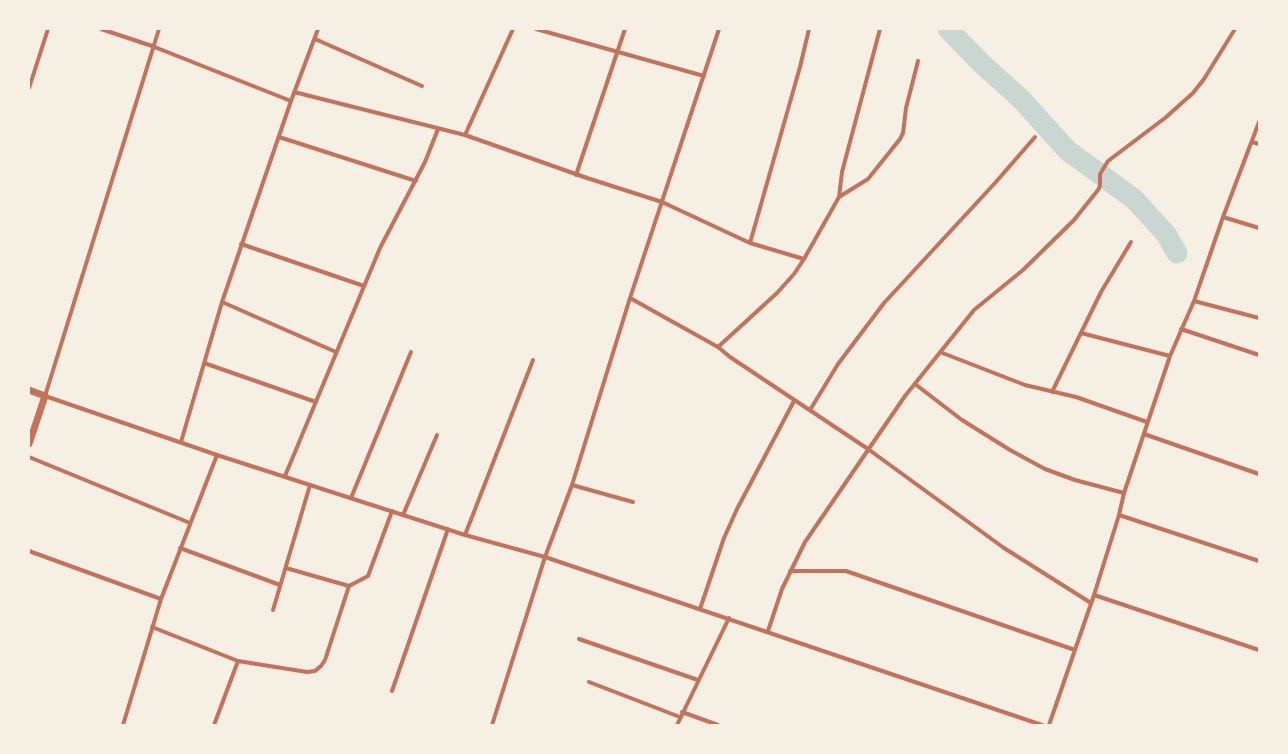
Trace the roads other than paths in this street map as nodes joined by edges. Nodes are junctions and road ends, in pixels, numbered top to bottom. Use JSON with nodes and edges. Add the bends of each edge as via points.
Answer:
{"nodes":[{"id":1,"x":48,"y":29,"type":"edge"},
{"id":2,"x":101,"y":29,"type":"edge"},
{"id":3,"x":158,"y":29,"type":"edge"},
{"id":4,"x":513,"y":29,"type":"edge"},
{"id":5,"x":536,"y":29,"type":"edge"},
{"id":6,"x":625,"y":29,"type":"edge"},
{"id":7,"x":719,"y":29,"type":"edge"},
{"id":8,"x":809,"y":29,"type":"edge"},
{"id":9,"x":880,"y":29,"type":"edge"},
{"id":10,"x":1234,"y":29,"type":"edge"},
{"id":11,"x":316,"y":30,"type":"edge"},
{"id":12,"x":314,"y":39,"type":"junction"},
{"id":13,"x":152,"y":46,"type":"junction"},
{"id":14,"x":617,"y":52,"type":"junction"},
{"id":15,"x":918,"y":61,"type":"dead end"},
{"id":16,"x":704,"y":76,"type":"junction"},
{"id":17,"x":422,"y":86,"type":"dead end"},
{"id":18,"x":29,"y":88,"type":"edge"},
{"id":19,"x":294,"y":92,"type":"junction"},
{"id":20,"x":291,"y":101,"type":"junction"},
{"id":21,"x":1259,"y":122,"type":"edge"},
{"id":22,"x":438,"y":129,"type":"junction"},
{"id":23,"x":465,"y":135,"type":"junction"},
{"id":24,"x":279,"y":137,"type":"junction"},
{"id":25,"x":1035,"y":137,"type":"dead end"},
{"id":26,"x":1252,"y":142,"type":"junction"},
{"id":27,"x":1259,"y":144,"type":"edge"},
{"id":28,"x":576,"y":175,"type":"junction"},
{"id":29,"x":416,"y":181,"type":"junction"},
{"id":30,"x":839,"y":197,"type":"junction"},
{"id":31,"x":662,"y":202,"type":"junction"},
{"id":32,"x":1223,"y":217,"type":"junction"},
{"id":33,"x":1259,"y":228,"type":"edge"},
{"id":34,"x":1131,"y":242,"type":"dead end"},
{"id":35,"x":750,"y":243,"type":"junction"},
{"id":36,"x":242,"y":244,"type":"junction"},
{"id":37,"x":804,"y":259,"type":"junction"},
{"id":38,"x":364,"y":286,"type":"junction"},
{"id":39,"x":630,"y":298,"type":"junction"},
{"id":40,"x":1194,"y":301,"type":"junction"},
{"id":41,"x":222,"y":302,"type":"junction"},
{"id":42,"x":1259,"y":318,"type":"edge"},
{"id":43,"x":1181,"y":329,"type":"junction"},
{"id":44,"x":1081,"y":333,"type":"junction"},
{"id":45,"x":718,"y":347,"type":"junction"},
{"id":46,"x":336,"y":352,"type":"junction"},
{"id":47,"x":411,"y":352,"type":"dead end"},
{"id":48,"x":940,"y":352,"type":"junction"},
{"id":49,"x":1259,"y":355,"type":"edge"},
{"id":50,"x":1170,"y":356,"type":"junction"},
{"id":51,"x":533,"y":360,"type":"dead end"},
{"id":52,"x":204,"y":363,"type":"junction"},
{"id":53,"x":915,"y":384,"type":"junction"},
{"id":54,"x":29,"y":390,"type":"edge"},
{"id":55,"x":1052,"y":392,"type":"junction"},
{"id":56,"x":45,"y":396,"type":"junction"},
{"id":57,"x":794,"y":401,"type":"junction"},
{"id":58,"x":316,"y":402,"type":"junction"},
{"id":59,"x":810,"y":410,"type":"junction"},
{"id":60,"x":1147,"y":422,"type":"junction"},
{"id":61,"x":437,"y":434,"type":"dead end"},
{"id":62,"x":1144,"y":434,"type":"junction"},
{"id":63,"x":181,"y":442,"type":"junction"},
{"id":64,"x":29,"y":444,"type":"edge"},
{"id":65,"x":868,"y":449,"type":"junction"},
{"id":66,"x":217,"y":455,"type":"junction"},
{"id":67,"x":29,"y":457,"type":"edge"},
{"id":68,"x":1259,"y":474,"type":"edge"},
{"id":69,"x":285,"y":476,"type":"junction"},
{"id":70,"x":310,"y":485,"type":"junction"},
{"id":71,"x":572,"y":485,"type":"junction"},
{"id":72,"x":1124,"y":493,"type":"junction"},
{"id":73,"x":351,"y":498,"type":"junction"},
{"id":74,"x":633,"y":502,"type":"dead end"},
{"id":75,"x":392,"y":511,"type":"junction"},
{"id":76,"x":403,"y":514,"type":"junction"},
{"id":77,"x":1119,"y":515,"type":"junction"},
{"id":78,"x":190,"y":523,"type":"junction"},
{"id":79,"x":448,"y":530,"type":"junction"},
{"id":80,"x":465,"y":535,"type":"junction"},
{"id":81,"x":180,"y":548,"type":"junction"},
{"id":82,"x":29,"y":551,"type":"edge"},
{"id":83,"x":545,"y":558,"type":"junction"},
{"id":84,"x":1259,"y":561,"type":"edge"},
{"id":85,"x":286,"y":568,"type":"junction"},
{"id":86,"x":790,"y":571,"type":"junction"},
{"id":87,"x":280,"y":585,"type":"junction"},
{"id":88,"x":349,"y":586,"type":"junction"},
{"id":89,"x":1094,"y":595,"type":"junction"},
{"id":90,"x":161,"y":599,"type":"junction"},
{"id":91,"x":1091,"y":603,"type":"junction"},
{"id":92,"x":700,"y":609,"type":"junction"},
{"id":93,"x":273,"y":610,"type":"dead end"},
{"id":94,"x":729,"y":618,"type":"junction"},
{"id":95,"x":152,"y":627,"type":"junction"},
{"id":96,"x":768,"y":631,"type":"junction"},
{"id":97,"x":578,"y":639,"type":"dead end"},
{"id":98,"x":1075,"y":650,"type":"junction"},
{"id":99,"x":1259,"y":650,"type":"edge"},
{"id":100,"x":238,"y":661,"type":"junction"},
{"id":101,"x":698,"y":680,"type":"junction"},
{"id":102,"x":589,"y":682,"type":"dead end"},
{"id":103,"x":392,"y":691,"type":"dead end"},
{"id":104,"x":681,"y":714,"type":"junction"},
{"id":105,"x":123,"y":725,"type":"edge"},
{"id":106,"x":214,"y":725,"type":"edge"},
{"id":107,"x":492,"y":725,"type":"edge"},
{"id":108,"x":677,"y":725,"type":"edge"},
{"id":109,"x":718,"y":725,"type":"edge"},
{"id":110,"x":1042,"y":725,"type":"edge"},
{"id":111,"x":1049,"y":725,"type":"edge"}],
"edges":[{"from":1,"to":18,"type":"street"},
{"from":2,"to":13,"type":"street"},
{"from":3,"to":13,"type":"street"},
{"from":4,"to":23,"type":"street"},
{"from":5,"to":14,"type":"street"},
{"from":6,"to":14,"type":"street"},
{"from":7,"to":16,"type":"street"},
{"from":8,"to":35,"type":"street"},
{"from":9,"to":30,"type":"street","via":[[842,172]]},
{"from":10,"to":48,"type":"street","via":[[1204,79],[1193,92],[1165,118],[1108,161],[1100,174],[1098,190],[1074,220],[1023,270],[974,310]]},
{"from":11,"to":12,"type":"street"},
{"from":12,"to":17,"type":"street"},
{"from":12,"to":19,"type":"street"},
{"from":13,"to":20,"type":"street"},
{"from":13,"to":56,"type":"street"},
{"from":14,"to":16,"type":"street"},
{"from":14,"to":28,"type":"street"},
{"from":15,"to":30,"type":"street","via":[[900,139],[868,179]]},
{"from":16,"to":31,"type":"street"},
{"from":19,"to":20,"type":"street"},
{"from":19,"to":22,"type":"street"},
{"from":20,"to":24,"type":"street"},
{"from":21,"to":26,"type":"street"},
{"from":22,"to":23,"type":"street"},
{"from":22,"to":29,"type":"street"},
{"from":23,"to":28,"type":"street"},
{"from":24,"to":29,"type":"street"},
{"from":24,"to":36,"type":"street"},
{"from":25,"to":59,"type":"street","via":[[884,303],[838,364]]},
{"from":26,"to":27,"type":"street"},
{"from":26,"to":32,"type":"street"},
{"from":28,"to":31,"type":"street"},
{"from":29,"to":38,"type":"street","via":[[380,248]]},
{"from":30,"to":37,"type":"street"},
{"from":31,"to":35,"type":"street"},
{"from":31,"to":39,"type":"street"},
{"from":32,"to":33,"type":"street"},
{"from":32,"to":40,"type":"street"},
{"from":34,"to":44,"type":"street","via":[[1101,292]]},
{"from":35,"to":37,"type":"street"},
{"from":36,"to":38,"type":"street"},
{"from":36,"to":41,"type":"street"},
{"from":37,"to":45,"type":"street","via":[[777,292]]},
{"from":38,"to":46,"type":"street"},
{"from":39,"to":45,"type":"street"},
{"from":39,"to":71,"type":"street"},
{"from":40,"to":42,"type":"street"},
{"from":40,"to":43,"type":"street"},
{"from":41,"to":46,"type":"street"},
{"from":41,"to":52,"type":"street"},
{"from":43,"to":49,"type":"street"},
{"from":43,"to":50,"type":"street"},
{"from":44,"to":50,"type":"street"},
{"from":44,"to":55,"type":"street"},
{"from":45,"to":57,"type":"street","via":[[730,358]]},
{"from":46,"to":58,"type":"street"},
{"from":47,"to":73,"type":"street"},
{"from":48,"to":53,"type":"street"},
{"from":48,"to":55,"type":"street","via":[[1025,385]]},
{"from":50,"to":60,"type":"street"},
{"from":51,"to":80,"type":"street"},
{"from":52,"to":58,"type":"street"},
{"from":52,"to":63,"type":"street"},
{"from":53,"to":65,"type":"street"},
{"from":53,"to":72,"type":"street","via":[[962,420],[1045,469]]},
{"from":54,"to":56,"type":"street"},
{"from":55,"to":60,"type":"street","via":[[1076,397]]},
{"from":56,"to":63,"type":"street"},
{"from":56,"to":64,"type":"street"},
{"from":57,"to":59,"type":"street"},
{"from":57,"to":92,"type":"street","via":[[737,509],[724,538]]},
{"from":58,"to":69,"type":"street"},
{"from":59,"to":65,"type":"street"},
{"from":60,"to":62,"type":"street"},
{"from":61,"to":76,"type":"street"},
{"from":62,"to":68,"type":"street"},
{"from":62,"to":72,"type":"street"},
{"from":63,"to":66,"type":"street"},
{"from":65,"to":86,"type":"street","via":[[805,542]]},
{"from":65,"to":91,"type":"street","via":[[1004,548]]},
{"from":66,"to":69,"type":"street"},
{"from":66,"to":78,"type":"street"},
{"from":67,"to":78,"type":"street"},
{"from":69,"to":70,"type":"street"},
{"from":70,"to":73,"type":"street"},
{"from":70,"to":85,"type":"street"},
{"from":71,"to":74,"type":"street"},
{"from":71,"to":83,"type":"street"},
{"from":72,"to":77,"type":"street"},
{"from":73,"to":75,"type":"street"},
{"from":75,"to":76,"type":"street"},
{"from":75,"to":88,"type":"street","via":[[368,576]]},
{"from":76,"to":79,"type":"street"},
{"from":77,"to":84,"type":"street"},
{"from":77,"to":89,"type":"street"},
{"from":78,"to":81,"type":"street"},
{"from":79,"to":80,"type":"street"},
{"from":79,"to":103,"type":"street"},
{"from":80,"to":83,"type":"street"},
{"from":81,"to":87,"type":"street"},
{"from":81,"to":90,"type":"street"},
{"from":82,"to":90,"type":"street"},
{"from":83,"to":92,"type":"street"},
{"from":83,"to":107,"type":"street"},
{"from":85,"to":87,"type":"street"},
{"from":85,"to":88,"type":"street"},
{"from":86,"to":96,"type":"street"},
{"from":86,"to":98,"type":"street","via":[[846,571]]},
{"from":87,"to":93,"type":"street"},
{"from":88,"to":100,"type":"street","via":[[325,660],[315,671],[307,672]]},
{"from":89,"to":91,"type":"street"},
{"from":89,"to":99,"type":"street"},
{"from":90,"to":95,"type":"street"},
{"from":91,"to":98,"type":"street"},
{"from":92,"to":94,"type":"street"},
{"from":94,"to":96,"type":"street"},
{"from":94,"to":101,"type":"street"},
{"from":95,"to":100,"type":"street"},
{"from":95,"to":105,"type":"street"},
{"from":96,"to":110,"type":"street"},
{"from":97,"to":101,"type":"street"},
{"from":98,"to":111,"type":"street"},
{"from":100,"to":106,"type":"street"},
{"from":101,"to":104,"type":"street"},
{"from":102,"to":104,"type":"street"},
{"from":104,"to":108,"type":"street"},
{"from":104,"to":109,"type":"street"}]}
